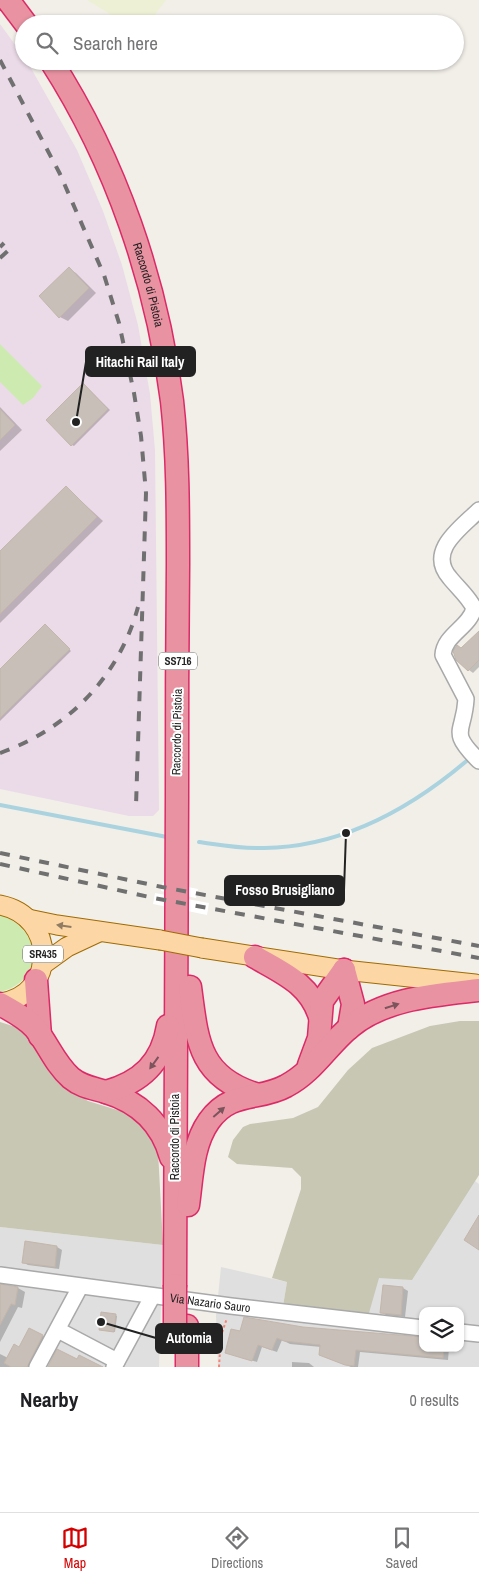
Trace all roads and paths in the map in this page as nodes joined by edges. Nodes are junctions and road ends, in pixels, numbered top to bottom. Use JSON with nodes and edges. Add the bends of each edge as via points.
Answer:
{"nodes":[{"id":1,"x":13,"y":1,"type":"edge"},
{"id":2,"x":21,"y":15,"type":"edge"},
{"id":3,"x":30,"y":15,"type":"edge"},
{"id":4,"x":56,"y":70,"type":"edge"},
{"id":5,"x":71,"y":70,"type":"edge"},
{"id":6,"x":479,"y":510,"type":"edge"},
{"id":7,"x":479,"y":761,"type":"edge"},
{"id":8,"x":0,"y":905,"type":"edge"},
{"id":9,"x":28,"y":919,"type":"junction"},
{"id":10,"x":100,"y":931,"type":"junction"},
{"id":11,"x":254,"y":957,"type":"junction"},
{"id":12,"x":344,"y":970,"type":"junction"},
{"id":13,"x":39,"y":972,"type":"junction"},
{"id":14,"x":183,"y":985,"type":"junction"},
{"id":15,"x":479,"y":985,"type":"edge"},
{"id":16,"x":479,"y":990,"type":"edge"},
{"id":17,"x":0,"y":1003,"type":"edge"},
{"id":18,"x":320,"y":1017,"type":"junction"},
{"id":19,"x":349,"y":1028,"type":"junction"},
{"id":20,"x":40,"y":1036,"type":"junction"},
{"id":21,"x":308,"y":1069,"type":"junction"},
{"id":22,"x":106,"y":1092,"type":"junction"},
{"id":23,"x":255,"y":1094,"type":"junction"},
{"id":24,"x":176,"y":1185,"type":"junction"},
{"id":25,"x":188,"y":1205,"type":"junction"},
{"id":26,"x":0,"y":1275,"type":"edge"},
{"id":27,"x":181,"y":1285,"type":"junction"},
{"id":28,"x":80,"y":1288,"type":"junction"},
{"id":29,"x":152,"y":1297,"type":"junction"},
{"id":30,"x":230,"y":1306,"type":"junction"},
{"id":31,"x":181,"y":1326,"type":"junction"},
{"id":32,"x":419,"y":1328,"type":"edge"},
{"id":33,"x":58,"y":1330,"type":"junction"},
{"id":34,"x":464,"y":1332,"type":"edge"},
{"id":35,"x":479,"y":1334,"type":"edge"},
{"id":36,"x":116,"y":1364,"type":"edge"},
{"id":37,"x":37,"y":1367,"type":"edge"},
{"id":38,"x":174,"y":1367,"type":"edge"},
{"id":39,"x":187,"y":1367,"type":"edge"},
{"id":40,"x":219,"y":1367,"type":"edge"}],
"edges":[{"from":1,"to":2,"type":"highway"},
{"from":1,"to":3,"type":"highway"},
{"from":4,"to":14,"type":"highway","name":"Raccordo di Pistoia","number":"SS716","via":[[93,137],[127,218],[148,282],[168,371],[175,430],[178,521]]},
{"from":5,"to":14,"type":"highway","name":"Raccordo di Pistoia","number":"SS716","via":[[103,128],[138,211],[165,298],[187,426],[190,499]]},
{"from":6,"to":7,"type":"street","via":[[446,544],[440,560],[444,571],[474,608],[448,641],[443,655],[466,699],[458,728],[460,738]]},
{"from":8,"to":9,"type":"main road","number":"SR435","via":[[16,910]]},
{"from":10,"to":9,"type":"main road","number":"SR435","one_way":true},
{"from":9,"to":13,"type":"main road","number":"SR435","via":[[42,942]]},
{"from":10,"to":11,"type":"main road","number":"SR435","bridge":true},
{"from":10,"to":13,"type":"main road","number":"SR435","via":[[67,946]]},
{"from":11,"to":12,"type":"main road","number":"SR435"},
{"from":11,"to":18,"type":"highway","via":[[300,984],[312,998]]},
{"from":12,"to":15,"type":"main road","number":"SR435"},
{"from":12,"to":18,"type":"highway","via":[[322,1001]]},
{"from":12,"to":19,"type":"highway","via":[[353,1004]]},
{"from":13,"to":17,"type":"main road","number":"SR435","via":[[22,994]]},
{"from":13,"to":20,"type":"highway"},
{"from":14,"to":22,"type":"highway","one_way":true,"via":[[156,1061],[137,1080]]},
{"from":14,"to":23,"type":"highway","via":[[197,1039],[208,1063],[228,1082]]},
{"from":14,"to":24,"type":"highway","name":"Raccordo di Pistoia","number":"SS716"},
{"from":14,"to":25,"type":"highway","name":"Raccordo di Pistoia","number":"SS716"},
{"from":19,"to":16,"type":"highway","one_way":true,"via":[[394,1005],[440,994]]},
{"from":17,"to":20,"type":"highway","via":[[27,1020]]},
{"from":18,"to":21,"type":"highway","via":[[317,1048]]},
{"from":19,"to":21,"type":"highway"},
{"from":20,"to":22,"type":"highway","via":[[59,1066],[72,1079]]},
{"from":21,"to":23,"type":"highway","via":[[282,1088]]},
{"from":22,"to":24,"type":"highway","via":[[142,1111],[158,1126],[169,1148]]},
{"from":25,"to":23,"type":"highway","one_way":true,"via":[[196,1152],[209,1121],[230,1103]]},
{"from":24,"to":27,"type":"highway","name":"Raccordo di Pistoia","number":"SS716"},
{"from":25,"to":27,"type":"highway","name":"Raccordo di Pistoia","number":"SS716"},
{"from":26,"to":28,"type":"street","name":"Via Nazario Sauro"},
{"from":27,"to":31,"type":"highway","name":"Raccordo di Pistoia","number":"SS716"},
{"from":28,"to":29,"type":"street","name":"Via Nazario Sauro"},
{"from":28,"to":33,"type":"street"},
{"from":29,"to":30,"type":"street","name":"Via Nazario Sauro"},
{"from":29,"to":36,"type":"street"},
{"from":30,"to":32,"type":"street","name":"Via Nazario Sauro"},
{"from":30,"to":40,"type":"path","via":[[221,1336]]},
{"from":31,"to":38,"type":"highway","name":"Raccordo di Pistoia","number":"SS716"},
{"from":31,"to":39,"type":"highway","name":"Raccordo di Pistoia","number":"SS716"},
{"from":33,"to":36,"type":"street"},
{"from":33,"to":37,"type":"street"},
{"from":34,"to":35,"type":"street"}]}
